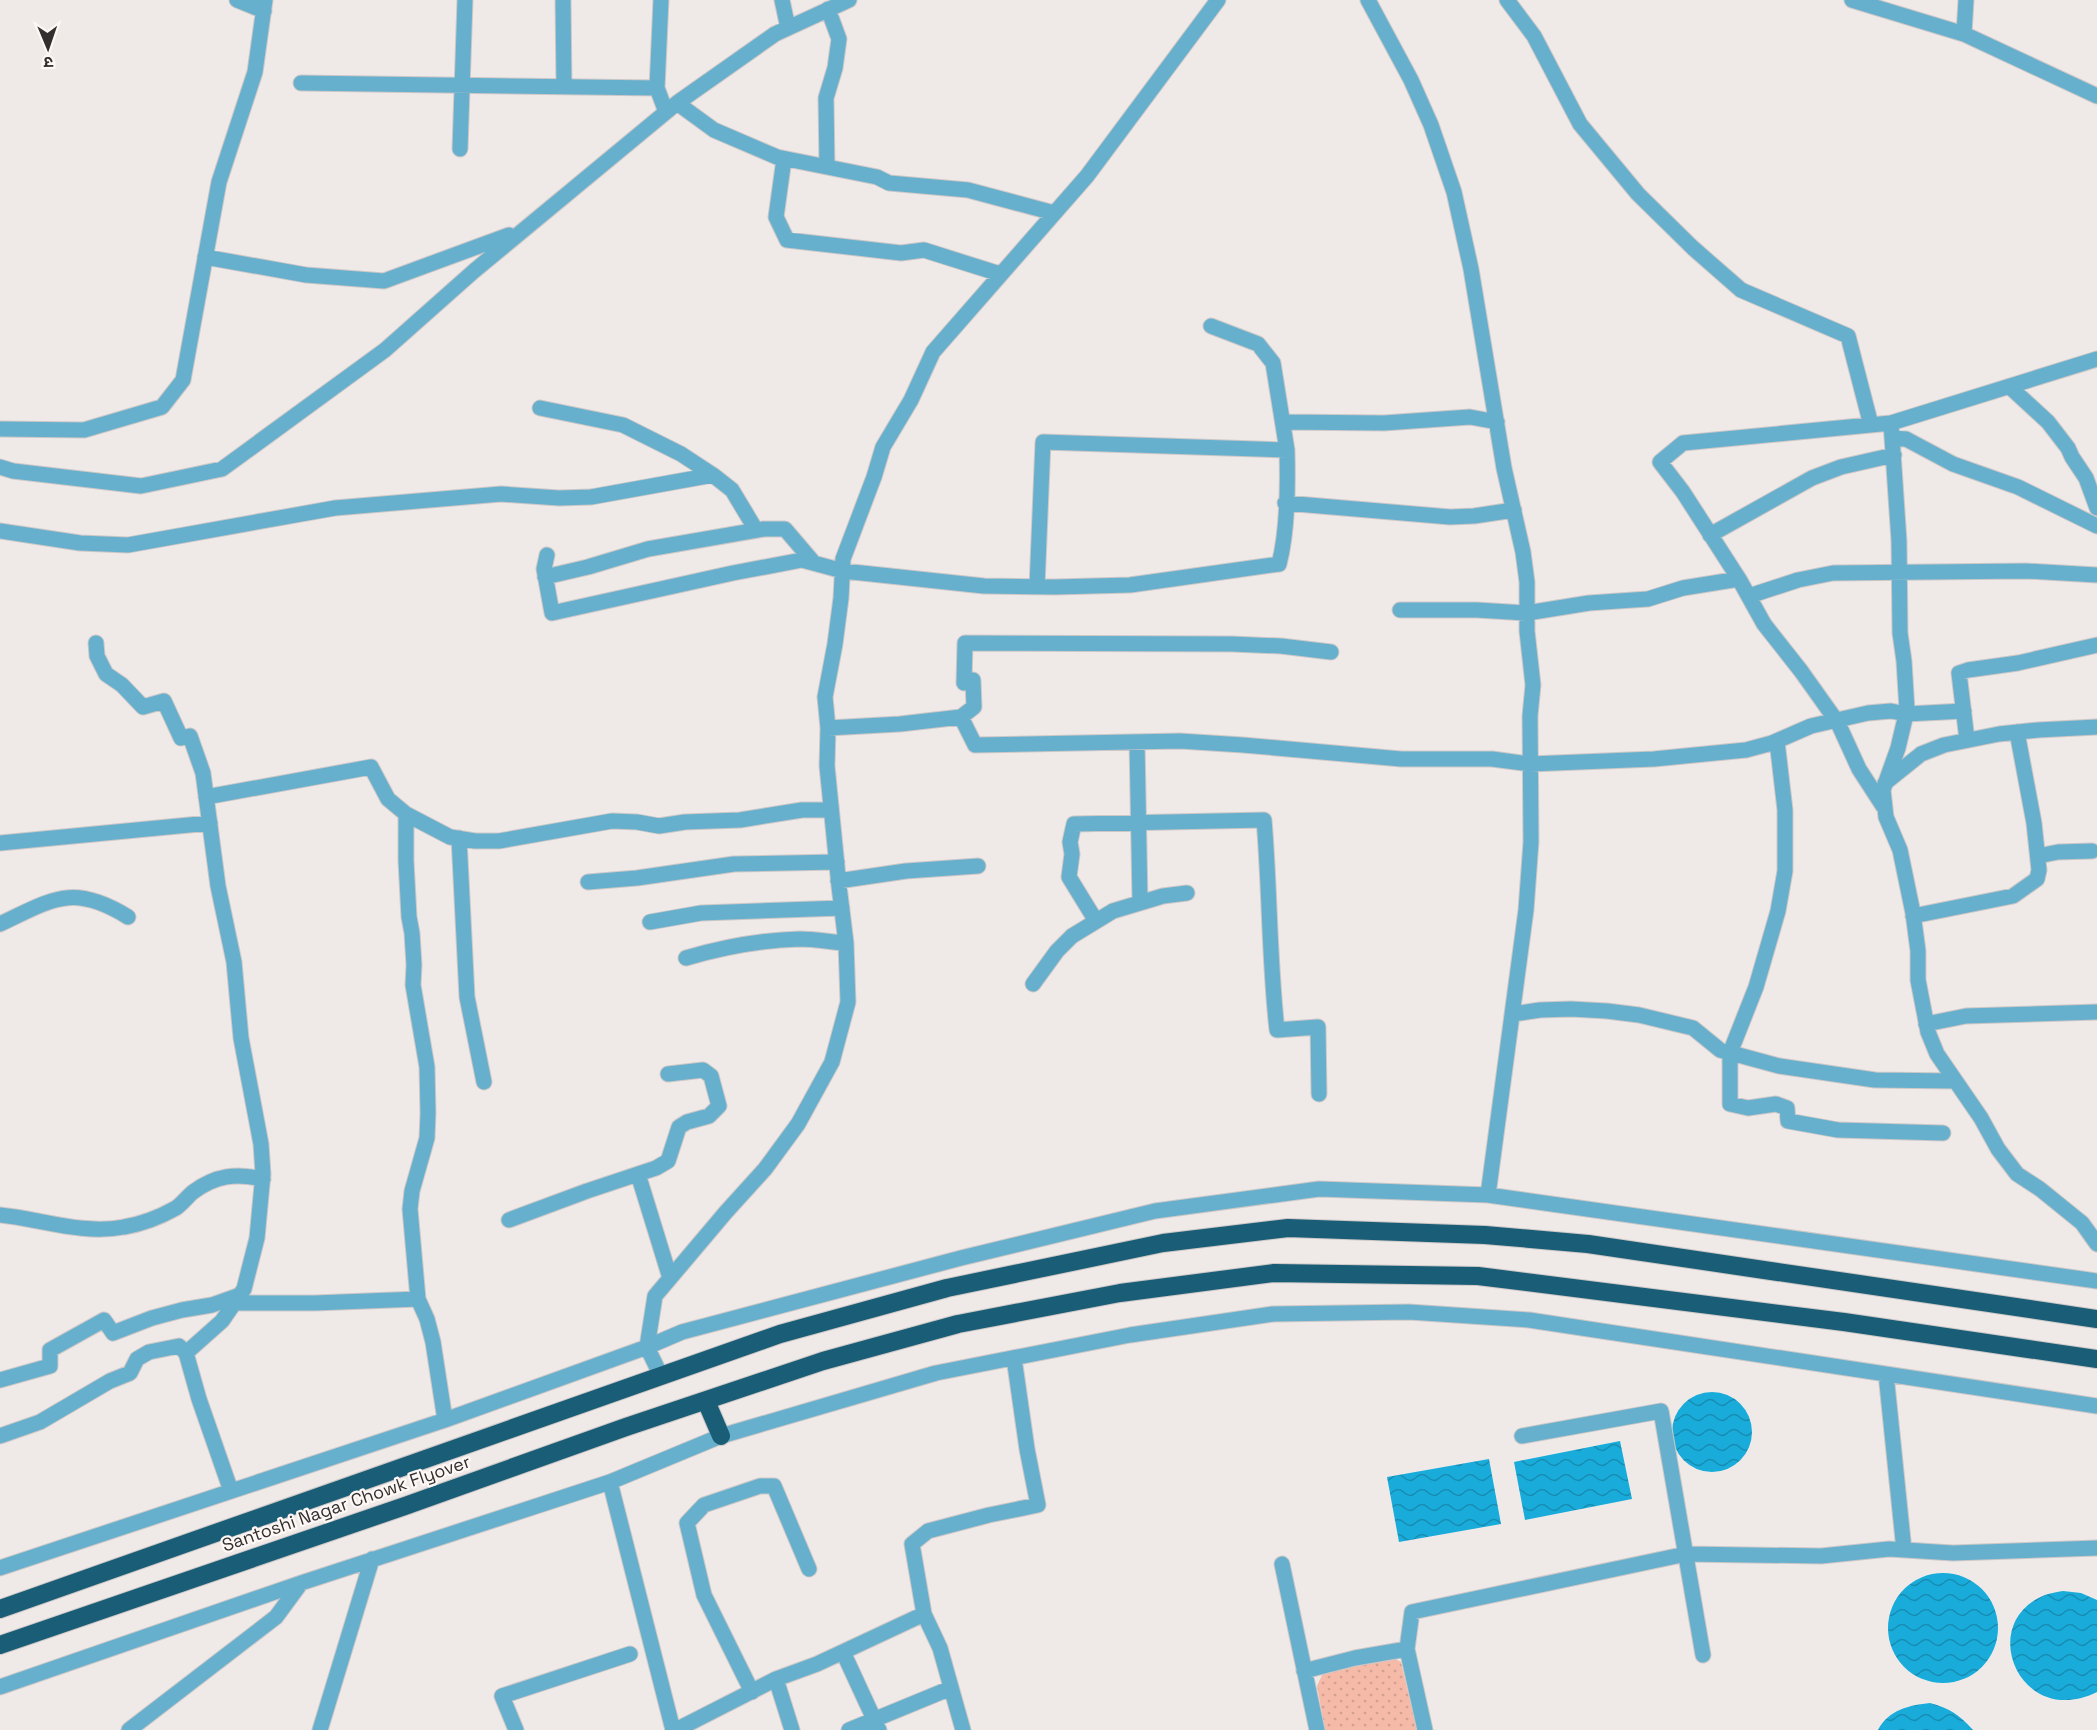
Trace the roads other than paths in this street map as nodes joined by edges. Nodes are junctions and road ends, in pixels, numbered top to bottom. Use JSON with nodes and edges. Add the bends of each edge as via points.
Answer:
{"nodes":[{"id":1,"x":237,"y":0,"type":"edge"},
{"id":2,"x":465,"y":0,"type":"edge"},
{"id":3,"x":563,"y":0,"type":"edge"},
{"id":4,"x":661,"y":0,"type":"edge"},
{"id":5,"x":782,"y":0,"type":"edge"},
{"id":6,"x":849,"y":0,"type":"edge"},
{"id":7,"x":1218,"y":0,"type":"edge"},
{"id":8,"x":1368,"y":0,"type":"edge"},
{"id":9,"x":1508,"y":0,"type":"edge"},
{"id":10,"x":1852,"y":0,"type":"edge"},
{"id":11,"x":1966,"y":0,"type":"edge"},
{"id":12,"x":265,"y":5,"type":"edge"},
{"id":13,"x":828,"y":9,"type":"junction"},
{"id":14,"x":788,"y":28,"type":"junction"},
{"id":15,"x":1964,"y":34,"type":"junction"},
{"id":16,"x":301,"y":83,"type":"dead end"},
{"id":17,"x":462,"y":85,"type":"junction"},
{"id":18,"x":564,"y":87,"type":"junction"},
{"id":19,"x":657,"y":88,"type":"junction"},
{"id":20,"x":2097,"y":96,"type":"edge"},
{"id":21,"x":671,"y":108,"type":"junction"},
{"id":22,"x":460,"y":149,"type":"dead end"},
{"id":23,"x":784,"y":159,"type":"junction"},
{"id":24,"x":827,"y":167,"type":"junction"},
{"id":25,"x":1054,"y":213,"type":"junction"},
{"id":26,"x":528,"y":227,"type":"junction"},
{"id":27,"x":205,"y":257,"type":"junction"},
{"id":28,"x":1000,"y":274,"type":"junction"},
{"id":29,"x":1211,"y":326,"type":"dead end"},
{"id":30,"x":2097,"y":359,"type":"edge"},
{"id":31,"x":2010,"y":387,"type":"junction"},
{"id":32,"x":540,"y":408,"type":"dead end"},
{"id":33,"x":1283,"y":422,"type":"junction"},
{"id":34,"x":1497,"y":422,"type":"junction"},
{"id":35,"x":1871,"y":425,"type":"junction"},
{"id":36,"x":0,"y":429,"type":"edge"},
{"id":37,"x":1892,"y":431,"type":"junction"},
{"id":38,"x":1287,"y":450,"type":"junction"},
{"id":39,"x":1894,"y":455,"type":"junction"},
{"id":40,"x":0,"y":467,"type":"edge"},
{"id":41,"x":713,"y":475,"type":"junction"},
{"id":42,"x":1285,"y":503,"type":"junction"},
{"id":43,"x":1514,"y":510,"type":"junction"},
{"id":44,"x":2096,"y":516,"type":"edge"},
{"id":45,"x":756,"y":530,"type":"junction"},
{"id":46,"x":0,"y":531,"type":"edge"},
{"id":47,"x":1710,"y":535,"type":"junction"},
{"id":48,"x":546,"y":555,"type":"dead end"},
{"id":49,"x":814,"y":563,"type":"junction"},
{"id":50,"x":843,"y":571,"type":"junction"},
{"id":51,"x":1900,"y":572,"type":"junction"},
{"id":52,"x":2097,"y":575,"type":"edge"},
{"id":53,"x":545,"y":577,"type":"junction"},
{"id":54,"x":1739,"y":579,"type":"junction"},
{"id":55,"x":1037,"y":587,"type":"junction"},
{"id":56,"x":1749,"y":596,"type":"junction"},
{"id":57,"x":1400,"y":610,"type":"dead end"},
{"id":58,"x":1527,"y":613,"type":"junction"},
{"id":59,"x":96,"y":643,"type":"dead end"},
{"id":60,"x":2097,"y":645,"type":"edge"},
{"id":61,"x":1331,"y":652,"type":"dead end"},
{"id":62,"x":1964,"y":711,"type":"junction"},
{"id":63,"x":1906,"y":714,"type":"junction"},
{"id":64,"x":961,"y":717,"type":"junction"},
{"id":65,"x":1835,"y":719,"type":"junction"},
{"id":66,"x":2097,"y":727,"type":"edge"},
{"id":67,"x":828,"y":728,"type":"junction"},
{"id":68,"x":2017,"y":732,"type":"junction"},
{"id":69,"x":1967,"y":740,"type":"junction"},
{"id":70,"x":1777,"y":741,"type":"junction"},
{"id":71,"x":1137,"y":742,"type":"junction"},
{"id":72,"x":1530,"y":764,"type":"junction"},
{"id":73,"x":1885,"y":783,"type":"junction"},
{"id":74,"x":206,"y":797,"type":"junction"},
{"id":75,"x":1885,"y":808,"type":"junction"},
{"id":76,"x":831,"y":810,"type":"junction"},
{"id":77,"x":406,"y":814,"type":"junction"},
{"id":78,"x":210,"y":823,"type":"junction"},
{"id":79,"x":1139,"y":823,"type":"junction"},
{"id":80,"x":459,"y":838,"type":"junction"},
{"id":81,"x":0,"y":843,"type":"edge"},
{"id":82,"x":2092,"y":851,"type":"dead end"},
{"id":83,"x":2038,"y":856,"type":"junction"},
{"id":84,"x":837,"y":862,"type":"junction"},
{"id":85,"x":978,"y":866,"type":"dead end"},
{"id":86,"x":838,"y":881,"type":"junction"},
{"id":87,"x":588,"y":882,"type":"dead end"},
{"id":88,"x":1187,"y":893,"type":"dead end"},
{"id":89,"x":1140,"y":901,"type":"junction"},
{"id":90,"x":842,"y":908,"type":"junction"},
{"id":91,"x":1913,"y":916,"type":"junction"},
{"id":92,"x":128,"y":917,"type":"dead end"},
{"id":93,"x":1096,"y":921,"type":"junction"},
{"id":94,"x":650,"y":922,"type":"dead end"},
{"id":95,"x":0,"y":924,"type":"edge"},
{"id":96,"x":846,"y":943,"type":"junction"},
{"id":97,"x":686,"y":958,"type":"dead end"},
{"id":98,"x":1033,"y":984,"type":"dead end"},
{"id":99,"x":2097,"y":1012,"type":"edge"},
{"id":100,"x":1513,"y":1014,"type":"junction"},
{"id":101,"x":1926,"y":1024,"type":"junction"},
{"id":102,"x":1730,"y":1053,"type":"junction"},
{"id":103,"x":668,"y":1074,"type":"dead end"},
{"id":104,"x":1955,"y":1081,"type":"junction"},
{"id":105,"x":484,"y":1082,"type":"dead end"},
{"id":106,"x":1319,"y":1094,"type":"dead end"},
{"id":107,"x":1942,"y":1133,"type":"dead end"},
{"id":108,"x":638,"y":1174,"type":"junction"},
{"id":109,"x":263,"y":1179,"type":"junction"},
{"id":110,"x":1488,"y":1195,"type":"junction"},
{"id":111,"x":0,"y":1215,"type":"edge"},
{"id":112,"x":509,"y":1220,"type":"dead end"},
{"id":113,"x":2097,"y":1244,"type":"edge"},
{"id":114,"x":670,"y":1278,"type":"junction"},
{"id":115,"x":2097,"y":1281,"type":"edge"},
{"id":116,"x":237,"y":1299,"type":"junction"},
{"id":117,"x":418,"y":1299,"type":"junction"},
{"id":118,"x":2097,"y":1319,"type":"edge"},
{"id":119,"x":647,"y":1347,"type":"junction"},
{"id":120,"x":186,"y":1353,"type":"junction"},
{"id":121,"x":1014,"y":1358,"type":"junction"},
{"id":122,"x":2097,"y":1359,"type":"edge"},
{"id":123,"x":1886,"y":1374,"type":"junction"},
{"id":124,"x":661,"y":1376,"type":"junction"},
{"id":125,"x":0,"y":1380,"type":"edge"},
{"id":126,"x":706,"y":1401,"type":"junction"},
{"id":127,"x":2097,"y":1406,"type":"edge"},
{"id":128,"x":445,"y":1420,"type":"junction"},
{"id":129,"x":0,"y":1436,"type":"edge"},
{"id":130,"x":721,"y":1436,"type":"junction"},
{"id":131,"x":1522,"y":1436,"type":"dead end"},
{"id":132,"x":610,"y":1482,"type":"junction"},
{"id":133,"x":231,"y":1491,"type":"junction"},
{"id":134,"x":2097,"y":1548,"type":"edge"},
{"id":135,"x":1904,"y":1550,"type":"junction"},
{"id":136,"x":1686,"y":1554,"type":"junction"},
{"id":137,"x":372,"y":1559,"type":"junction"},
{"id":138,"x":1281,"y":1564,"type":"dead end"},
{"id":139,"x":0,"y":1568,"type":"edge"},
{"id":140,"x":809,"y":1569,"type":"dead end"},
{"id":141,"x":301,"y":1583,"type":"junction"},
{"id":142,"x":0,"y":1609,"type":"edge"},
{"id":143,"x":924,"y":1614,"type":"junction"},
{"id":144,"x":0,"y":1645,"type":"edge"},
{"id":145,"x":1407,"y":1649,"type":"junction"},
{"id":146,"x":843,"y":1652,"type":"junction"},
{"id":147,"x":630,"y":1654,"type":"dead end"},
{"id":148,"x":1703,"y":1655,"type":"dead end"},
{"id":149,"x":1304,"y":1671,"type":"junction"},
{"id":150,"x":776,"y":1679,"type":"junction"},
{"id":151,"x":0,"y":1687,"type":"edge"},
{"id":152,"x":951,"y":1688,"type":"junction"},
{"id":153,"x":752,"y":1692,"type":"junction"},
{"id":154,"x":877,"y":1724,"type":"edge"},
{"id":155,"x":129,"y":1730,"type":"edge"},
{"id":156,"x":320,"y":1730,"type":"edge"},
{"id":157,"x":516,"y":1730,"type":"edge"},
{"id":158,"x":674,"y":1730,"type":"edge"},
{"id":159,"x":792,"y":1730,"type":"edge"},
{"id":160,"x":849,"y":1730,"type":"edge"},
{"id":161,"x":963,"y":1730,"type":"edge"},
{"id":162,"x":1317,"y":1730,"type":"edge"},
{"id":163,"x":1425,"y":1730,"type":"edge"}],
"edges":[{"from":1,"to":12,"type":"street"},
{"from":2,"to":17,"type":"street"},
{"from":3,"to":18,"type":"street"},
{"from":4,"to":19,"type":"street"},
{"from":5,"to":14,"type":"street"},
{"from":6,"to":13,"type":"street"},
{"from":7,"to":25,"type":"street","via":[[1087,176]]},
{"from":8,"to":34,"type":"street","via":[[1411,80],[1454,192]]},
{"from":9,"to":35,"type":"street","via":[[1534,36],[1580,124],[1638,194],[1741,290],[1848,336]]},
{"from":10,"to":15,"type":"street"},
{"from":11,"to":15,"type":"street"},
{"from":12,"to":27,"type":"street","via":[[255,72],[219,182]]},
{"from":13,"to":14,"type":"street"},
{"from":13,"to":24,"type":"street","via":[[839,39],[826,98]]},
{"from":14,"to":21,"type":"street"},
{"from":15,"to":20,"type":"street"},
{"from":16,"to":17,"type":"street"},
{"from":17,"to":18,"type":"street"},
{"from":17,"to":22,"type":"street"},
{"from":18,"to":19,"type":"street"},
{"from":19,"to":21,"type":"street"},
{"from":21,"to":23,"type":"street"},
{"from":21,"to":26,"type":"street"},
{"from":23,"to":24,"type":"street"},
{"from":23,"to":28,"type":"street","via":[[776,217],[786,240],[901,253],[924,249]]},
{"from":24,"to":25,"type":"street","via":[[889,183],[968,190]]},
{"from":25,"to":28,"type":"street"},
{"from":26,"to":27,"type":"street","via":[[384,282],[306,275]]},
{"from":26,"to":40,"type":"street","via":[[385,350],[222,469],[141,486]]},
{"from":27,"to":36,"type":"street","via":[[183,380],[162,407],[84,430]]},
{"from":28,"to":50,"type":"street","via":[[933,352],[883,447],[843,559]]},
{"from":29,"to":33,"type":"street","via":[[1258,344],[1273,363]]},
{"from":30,"to":31,"type":"street"},
{"from":31,"to":37,"type":"street"},
{"from":31,"to":44,"type":"street","via":[[2068,448],[2086,478]]},
{"from":32,"to":41,"type":"street","via":[[624,425]]},
{"from":33,"to":34,"type":"street","via":[[1384,423],[1470,417]]},
{"from":33,"to":38,"type":"street"},
{"from":34,"to":43,"type":"street"},
{"from":35,"to":37,"type":"street"},
{"from":35,"to":47,"type":"street","via":[[1683,443],[1660,462]]},
{"from":37,"to":39,"type":"street"},
{"from":37,"to":44,"type":"street","via":[[1953,464],[2018,486],[2065,511]]},
{"from":38,"to":42,"type":"street"},
{"from":38,"to":55,"type":"street","via":[[1043,441]]},
{"from":39,"to":47,"type":"street","via":[[1840,467],[1812,478]]},
{"from":39,"to":51,"type":"street"},
{"from":41,"to":45,"type":"street","via":[[732,490]]},
{"from":41,"to":46,"type":"street","via":[[591,497],[501,494],[335,508],[128,545],[80,543]]},
{"from":42,"to":43,"type":"street","via":[[1450,517]]},
{"from":42,"to":55,"type":"street","via":[[1279,564],[1130,585]]},
{"from":43,"to":58,"type":"street","via":[[1523,552]]},
{"from":45,"to":49,"type":"street","via":[[785,529]]},
{"from":45,"to":53,"type":"street","via":[[648,549]]},
{"from":47,"to":54,"type":"street"},
{"from":48,"to":53,"type":"street"},
{"from":49,"to":50,"type":"street"},
{"from":49,"to":53,"type":"street","via":[[802,560],[733,573],[552,613]]},
{"from":50,"to":55,"type":"street","via":[[984,586]]},
{"from":50,"to":67,"type":"street","via":[[825,698]]},
{"from":51,"to":52,"type":"street","via":[[2015,570]]},
{"from":51,"to":56,"type":"street","via":[[1833,573]]},
{"from":51,"to":63,"type":"street"},
{"from":54,"to":56,"type":"street"},
{"from":54,"to":58,"type":"street","via":[[1648,598]]},
{"from":56,"to":65,"type":"street","via":[[1764,624]]},
{"from":57,"to":58,"type":"street"},
{"from":58,"to":72,"type":"street","via":[[1533,685]]},
{"from":59,"to":74,"type":"street","via":[[97,656],[106,674],[143,706],[164,701],[181,738],[190,736]]},
{"from":60,"to":62,"type":"street","via":[[1959,673]]},
{"from":61,"to":64,"type":"street","via":[[1232,644],[964,643],[964,683],[973,681],[974,707]]},
{"from":62,"to":63,"type":"street"},
{"from":62,"to":69,"type":"street"},
{"from":63,"to":65,"type":"street","via":[[1891,711]]},
{"from":63,"to":73,"type":"street"},
{"from":64,"to":67,"type":"street"},
{"from":64,"to":71,"type":"street","via":[[975,745]]},
{"from":65,"to":70,"type":"street"},
{"from":65,"to":75,"type":"street","via":[[1859,769]]},
{"from":66,"to":68,"type":"street"},
{"from":67,"to":76,"type":"street"},
{"from":68,"to":69,"type":"street"},
{"from":68,"to":83,"type":"street"},
{"from":69,"to":73,"type":"street","via":[[1921,754]]},
{"from":70,"to":72,"type":"street","via":[[1746,750],[1677,757]]},
{"from":70,"to":102,"type":"street","via":[[1785,810],[1785,871],[1756,987]]},
{"from":71,"to":72,"type":"street","via":[[1243,744],[1401,759],[1492,759]]},
{"from":71,"to":79,"type":"street"},
{"from":72,"to":100,"type":"street","via":[[1531,842]]},
{"from":73,"to":75,"type":"street"},
{"from":74,"to":77,"type":"street","via":[[371,767],[388,799]]},
{"from":74,"to":78,"type":"street"},
{"from":75,"to":91,"type":"street","via":[[1900,850]]},
{"from":76,"to":80,"type":"street","via":[[659,826],[612,821],[499,841]]},
{"from":76,"to":84,"type":"street"},
{"from":77,"to":80,"type":"street"},
{"from":77,"to":117,"type":"street","via":[[413,985],[427,1067],[427,1138],[410,1209]]},
{"from":78,"to":81,"type":"street"},
{"from":78,"to":109,"type":"street","via":[[234,962],[241,1038],[261,1144]]},
{"from":79,"to":89,"type":"street"},
{"from":79,"to":93,"type":"street","via":[[1074,824],[1069,877]]},
{"from":79,"to":106,"type":"street","via":[[1264,820],[1277,1030],[1318,1027]]},
{"from":80,"to":105,"type":"street","via":[[467,997]]},
{"from":82,"to":83,"type":"street"},
{"from":83,"to":91,"type":"street","via":[[2037,879],[2013,896]]},
{"from":84,"to":86,"type":"street"},
{"from":84,"to":87,"type":"street","via":[[734,864]]},
{"from":85,"to":86,"type":"street"},
{"from":86,"to":90,"type":"street"},
{"from":88,"to":89,"type":"street"},
{"from":89,"to":93,"type":"street"},
{"from":90,"to":94,"type":"street","via":[[701,913]]},
{"from":90,"to":96,"type":"street"},
{"from":91,"to":101,"type":"street"},
{"from":92,"to":95,"type":"street","via":[[90,898],[63,898]]},
{"from":93,"to":98,"type":"street","via":[[1072,936]]},
{"from":96,"to":97,"type":"street","via":[[801,939],[765,942]]},
{"from":96,"to":114,"type":"street","via":[[848,1002],[832,1062],[798,1124],[765,1169]]},
{"from":99,"to":101,"type":"street","via":[[1966,1016]]},
{"from":100,"to":102,"type":"street","via":[[1571,1009],[1640,1015],[1694,1028],[1720,1050]]},
{"from":100,"to":110,"type":"street"},
{"from":101,"to":104,"type":"street","via":[[1937,1054]]},
{"from":102,"to":104,"type":"street","via":[[1846,1077]]},
{"from":102,"to":107,"type":"street","via":[[1730,1104],[1748,1108],[1776,1104],[1787,1108],[1788,1121],[1838,1130]]},
{"from":103,"to":108,"type":"street","via":[[703,1070],[711,1076],[719,1106],[708,1116],[679,1127],[668,1161]]},
{"from":104,"to":113,"type":"street","via":[[2018,1174],[2082,1223]]},
{"from":108,"to":112,"type":"street"},
{"from":108,"to":114,"type":"street"},
{"from":109,"to":111,"type":"street","via":[[242,1174],[218,1179],[177,1207],[123,1227],[84,1229]]},
{"from":109,"to":116,"type":"street","via":[[257,1238],[244,1289]]},
{"from":110,"to":115,"type":"street"},
{"from":110,"to":119,"type":"street","via":[[1319,1189],[1155,1211],[682,1332]]},
{"from":114,"to":119,"type":"street","via":[[655,1296]]},
{"from":116,"to":117,"type":"street","via":[[315,1303]]},
{"from":116,"to":120,"type":"street","via":[[222,1321]]},
{"from":116,"to":125,"type":"street","via":[[152,1318],[113,1333],[104,1320],[50,1350],[50,1366]]},
{"from":117,"to":128,"type":"street","via":[[433,1342]]},
{"from":118,"to":124,"type":"highway","name":"Santoshi Nagar Chowk Flyover","via":[[1588,1244],[1457,1233],[1288,1228],[1163,1243],[947,1288],[780,1334]]},
{"from":119,"to":124,"type":"street"},
{"from":119,"to":128,"type":"street"},
{"from":120,"to":129,"type":"street","via":[[179,1346],[149,1353],[137,1359],[130,1373],[40,1422]]},
{"from":120,"to":133,"type":"street"},
{"from":121,"to":123,"type":"street","via":[[1130,1335],[1273,1314],[1409,1312],[1529,1320]]},
{"from":121,"to":130,"type":"street","via":[[936,1372]]},
{"from":121,"to":143,"type":"street","via":[[1038,1505],[928,1531],[912,1544]]},
{"from":122,"to":126,"type":"highway","name":"Santoshi Nagar Chowk Flyover","via":[[1844,1322],[1478,1276],[1274,1273],[1120,1293],[958,1324],[823,1361]]},
{"from":123,"to":127,"type":"street"},
{"from":123,"to":135,"type":"street"},
{"from":124,"to":142,"type":"highway","name":"Santoshi Nagar Chowk Flyover"},
{"from":126,"to":130,"type":"highway"},
{"from":126,"to":144,"type":"highway","name":"Santoshi Nagar Chowk Flyover"},
{"from":128,"to":133,"type":"street"},
{"from":130,"to":132,"type":"street"},
{"from":131,"to":136,"type":"street","via":[[1661,1411]]},
{"from":132,"to":137,"type":"street"},
{"from":132,"to":158,"type":"street"},
{"from":133,"to":139,"type":"street"},
{"from":134,"to":135,"type":"street","via":[[1953,1553]]},
{"from":135,"to":136,"type":"street","via":[[1821,1556]]},
{"from":136,"to":145,"type":"street","via":[[1412,1612]]},
{"from":136,"to":148,"type":"street"},
{"from":137,"to":141,"type":"street"},
{"from":137,"to":156,"type":"street"},
{"from":138,"to":149,"type":"street"},
{"from":140,"to":153,"type":"street","via":[[774,1486],[760,1486],[704,1505],[687,1523],[704,1595]]},
{"from":141,"to":151,"type":"street"},
{"from":141,"to":155,"type":"street","via":[[276,1617]]},
{"from":143,"to":146,"type":"street"},
{"from":143,"to":152,"type":"street","via":[[940,1648]]},
{"from":145,"to":149,"type":"street"},
{"from":145,"to":163,"type":"street"},
{"from":146,"to":150,"type":"street"},
{"from":146,"to":154,"type":"street"},
{"from":147,"to":157,"type":"street","via":[[502,1696]]},
{"from":149,"to":162,"type":"street"},
{"from":150,"to":153,"type":"street"},
{"from":150,"to":159,"type":"street"},
{"from":152,"to":154,"type":"street"},
{"from":152,"to":161,"type":"street"},
{"from":153,"to":158,"type":"street"},
{"from":154,"to":160,"type":"street"}]}
